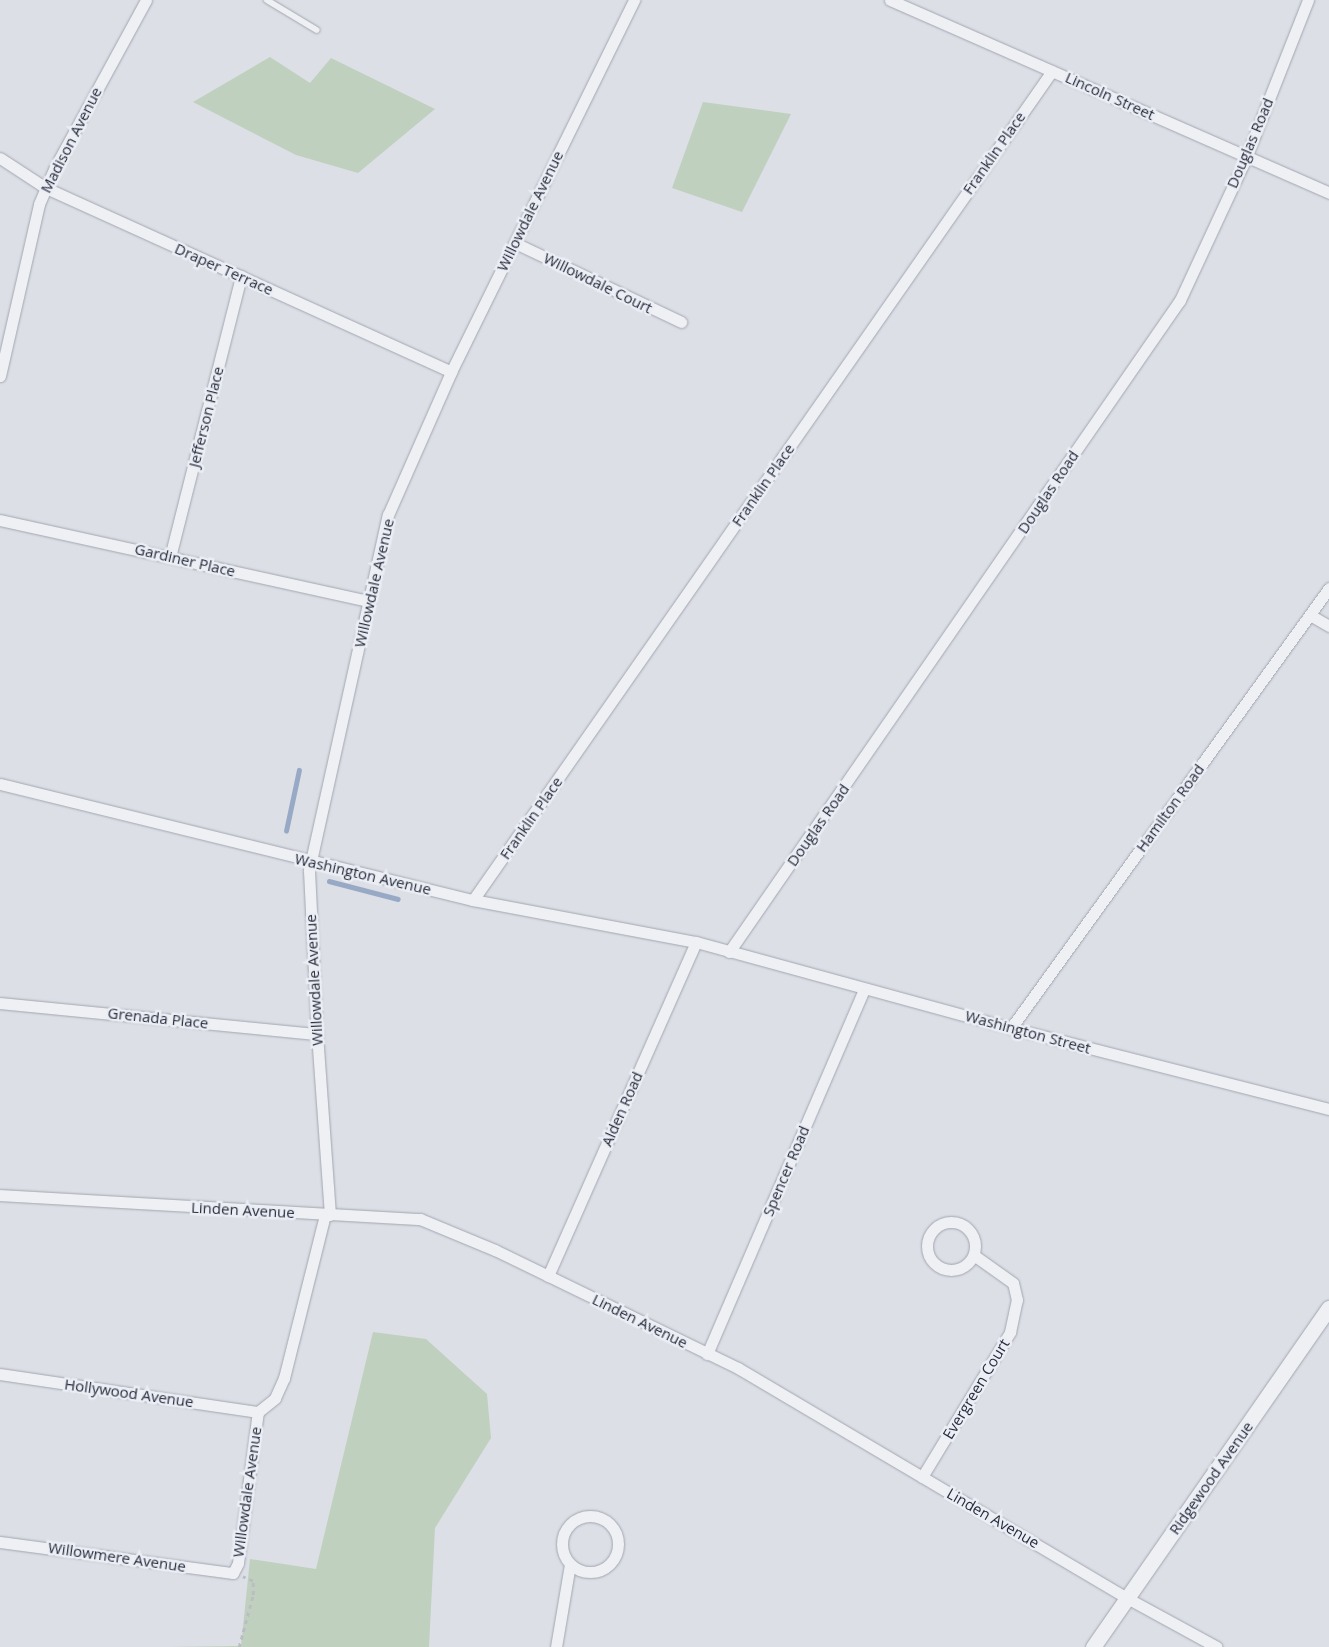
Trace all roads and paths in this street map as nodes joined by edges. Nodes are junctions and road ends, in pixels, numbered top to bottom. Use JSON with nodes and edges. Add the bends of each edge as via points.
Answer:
{"nodes":[{"id":1,"x":146,"y":0,"type":"edge"},
{"id":2,"x":267,"y":0,"type":"edge"},
{"id":3,"x":634,"y":0,"type":"edge"},
{"id":4,"x":890,"y":0,"type":"edge"},
{"id":5,"x":1308,"y":0,"type":"edge"},
{"id":6,"x":317,"y":30,"type":"dead end"},
{"id":7,"x":1052,"y":70,"type":"junction"},
{"id":8,"x":1246,"y":156,"type":"junction"},
{"id":9,"x":0,"y":158,"type":"edge"},
{"id":10,"x":46,"y":188,"type":"junction"},
{"id":11,"x":1329,"y":193,"type":"edge"},
{"id":12,"x":515,"y":243,"type":"junction"},
{"id":13,"x":241,"y":276,"type":"junction"},
{"id":14,"x":681,"y":322,"type":"dead end"},
{"id":15,"x":452,"y":372,"type":"junction"},
{"id":16,"x":0,"y":376,"type":"edge"},
{"id":17,"x":0,"y":520,"type":"edge"},
{"id":18,"x":170,"y":557,"type":"junction"},
{"id":19,"x":1329,"y":588,"type":"edge"},
{"id":20,"x":369,"y":602,"type":"junction"},
{"id":21,"x":1310,"y":615,"type":"junction"},
{"id":22,"x":1329,"y":626,"type":"edge"},
{"id":23,"x":0,"y":784,"type":"edge"},
{"id":24,"x":311,"y":862,"type":"junction"},
{"id":25,"x":473,"y":900,"type":"junction"},
{"id":26,"x":696,"y":942,"type":"junction"},
{"id":27,"x":729,"y":952,"type":"junction"},
{"id":28,"x":864,"y":989,"type":"junction"},
{"id":29,"x":0,"y":1003,"type":"edge"},
{"id":30,"x":1011,"y":1028,"type":"junction"},
{"id":31,"x":316,"y":1034,"type":"junction"},
{"id":32,"x":1329,"y":1109,"type":"edge"},
{"id":33,"x":0,"y":1195,"type":"edge"},
{"id":34,"x":328,"y":1215,"type":"junction"},
{"id":35,"x":975,"y":1256,"type":"junction"},
{"id":36,"x":548,"y":1276,"type":"junction"},
{"id":37,"x":1329,"y":1308,"type":"edge"},
{"id":38,"x":707,"y":1354,"type":"junction"},
{"id":39,"x":0,"y":1374,"type":"edge"},
{"id":40,"x":258,"y":1412,"type":"junction"},
{"id":41,"x":922,"y":1477,"type":"junction"},
{"id":42,"x":0,"y":1542,"type":"edge"},
{"id":43,"x":570,"y":1564,"type":"junction"},
{"id":44,"x":233,"y":1573,"type":"junction"},
{"id":45,"x":1127,"y":1598,"type":"junction"},
{"id":46,"x":239,"y":1647,"type":"edge"},
{"id":47,"x":556,"y":1647,"type":"edge"},
{"id":48,"x":1093,"y":1647,"type":"edge"},
{"id":49,"x":1217,"y":1647,"type":"edge"}],
"edges":[{"from":1,"to":10,"type":"street","name":"Madison Avenue"},
{"from":2,"to":6,"type":"lane"},
{"from":3,"to":12,"type":"street","name":"Willowdale Avenue"},
{"from":4,"to":7,"type":"street","name":"Lincoln Street"},
{"from":5,"to":8,"type":"street","name":"Douglas Road"},
{"from":7,"to":8,"type":"street","name":"Lincoln Street"},
{"from":7,"to":25,"type":"street","name":"Franklin Place"},
{"from":8,"to":11,"type":"street","name":"Lincoln Street"},
{"from":8,"to":27,"type":"street","name":"Douglas Road","via":[[1180,300]]},
{"from":9,"to":10,"type":"street","name":"Draper Terrace"},
{"from":10,"to":13,"type":"street","name":"Draper Terrace"},
{"from":10,"to":16,"type":"street","name":"Madison Avenue","via":[[39,204]]},
{"from":12,"to":14,"type":"street","name":"Willowdale Court"},
{"from":12,"to":15,"type":"street","name":"Willowdale Avenue"},
{"from":13,"to":15,"type":"street","name":"Draper Terrace"},
{"from":13,"to":18,"type":"street","name":"Jefferson Place"},
{"from":15,"to":20,"type":"street","name":"Willowdale Avenue","via":[[388,516]]},
{"from":17,"to":18,"type":"street","name":"Gardiner Place"},
{"from":18,"to":20,"type":"street","name":"Gardiner Place"},
{"from":19,"to":21,"type":"street","name":"Hamilton Road"},
{"from":20,"to":24,"type":"street","name":"Willowdale Avenue"},
{"from":21,"to":22,"type":"street"},
{"from":21,"to":30,"type":"street","name":"Hamilton Road"},
{"from":23,"to":24,"type":"street","name":"Washington Avenue"},
{"from":24,"to":25,"type":"street","name":"Washington Avenue"},
{"from":24,"to":31,"type":"street","name":"Willowdale Avenue"},
{"from":25,"to":26,"type":"street","name":"Washington Avenue"},
{"from":26,"to":27,"type":"street","name":"Washington Avenue"},
{"from":26,"to":36,"type":"street","name":"Alden Road"},
{"from":27,"to":28,"type":"street","name":"Washington Street"},
{"from":28,"to":30,"type":"street","name":"Washington Street"},
{"from":28,"to":38,"type":"street","name":"Spencer Road"},
{"from":29,"to":31,"type":"street","name":"Grenada Place"},
{"from":30,"to":32,"type":"street","name":"Washington Street"},
{"from":31,"to":34,"type":"street","name":"Willowdale Avenue"},
{"from":33,"to":34,"type":"street","name":"Linden Avenue"},
{"from":34,"to":36,"type":"street","name":"Linden Avenue","via":[[420,1219]]},
{"from":34,"to":40,"type":"street","name":"Willowdale Avenue","via":[[284,1378],[274,1398]]},
{"from":35,"to":35,"type":"street","via":[[973,1240],[961,1224],[952,1220],[945,1222],[930,1233],[930,1254],[941,1268],[952,1270],[964,1266]]},
{"from":35,"to":41,"type":"street","name":"Evergreen Court","via":[[1013,1283],[1017,1300],[1012,1323]]},
{"from":36,"to":38,"type":"street","name":"Linden Avenue"},
{"from":37,"to":45,"type":"street","name":"Ridgewood Avenue"},
{"from":38,"to":41,"type":"street","name":"Linden Avenue"},
{"from":39,"to":40,"type":"street","name":"Hollywood Avenue"},
{"from":40,"to":44,"type":"street","name":"Willowdale Avenue","via":[[238,1563]]},
{"from":41,"to":45,"type":"street","name":"Linden Avenue"},
{"from":42,"to":44,"type":"street","name":"Willowmere Avenue"},
{"from":43,"to":43,"type":"street","via":[[586,1572],[603,1570],[610,1564],[617,1555],[618,1543],[606,1521],[589,1516],[572,1522],[563,1537],[562,1546]]},
{"from":43,"to":47,"type":"street"},
{"from":44,"to":46,"type":"path","via":[[253,1581],[253,1595]]},
{"from":45,"to":48,"type":"street","name":"Ridgewood Avenue"},
{"from":45,"to":49,"type":"street","name":"Linden Avenue"}]}
